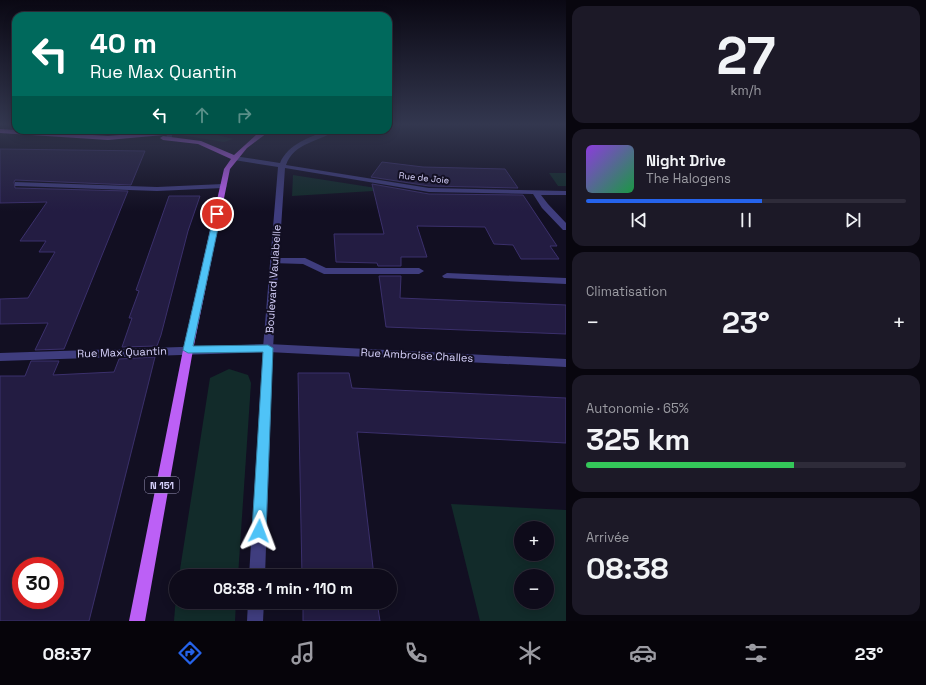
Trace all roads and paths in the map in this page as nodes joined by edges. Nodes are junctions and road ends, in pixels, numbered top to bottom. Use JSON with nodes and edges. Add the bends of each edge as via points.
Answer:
{"nodes":[{"id":1,"x":223,"y":153,"type":"edge"},
{"id":2,"x":240,"y":153,"type":"edge"},
{"id":3,"x":291,"y":153,"type":"edge"},
{"id":4,"x":234,"y":158,"type":"junction"},
{"id":5,"x":282,"y":165,"type":"junction"},
{"id":6,"x":18,"y":184,"type":"dead end"},
{"id":7,"x":223,"y":186,"type":"junction"},
{"id":8,"x":536,"y":193,"type":"junction"},
{"id":9,"x":566,"y":193,"type":"edge"},
{"id":10,"x":566,"y":228,"type":"edge"},
{"id":11,"x":274,"y":261,"type":"junction"},
{"id":12,"x":419,"y":271,"type":"dead end"},
{"id":13,"x":447,"y":276,"type":"dead end"},
{"id":14,"x":566,"y":281,"type":"edge"},
{"id":15,"x":268,"y":348,"type":"junction"},
{"id":16,"x":188,"y":350,"type":"junction"},
{"id":17,"x":0,"y":357,"type":"edge"},
{"id":18,"x":566,"y":363,"type":"edge"},
{"id":19,"x":257,"y":569,"type":"edge"},
{"id":20,"x":256,"y":609,"type":"edge"},
{"id":21,"x":137,"y":621,"type":"edge"},
{"id":22,"x":255,"y":621,"type":"edge"}],
"edges":[{"from":1,"to":4,"type":"main road"},
{"from":2,"to":4,"type":"main road","number":"N 151"},
{"from":3,"to":5,"type":"street"},
{"from":4,"to":5,"type":"street","name":"Rue de Joie"},
{"from":4,"to":7,"type":"main road","number":"N 151","via":[[227,169]]},
{"from":5,"to":8,"type":"street","name":"Rue de Joie","via":[[422,189]]},
{"from":5,"to":11,"type":"street","name":"Boulevard Vaulabelle"},
{"from":6,"to":7,"type":"street","via":[[157,189]]},
{"from":7,"to":16,"type":"main road","number":"N 151"},
{"from":8,"to":9,"type":"street","name":"Rue de Joie"},
{"from":8,"to":10,"type":"street"},
{"from":11,"to":12,"type":"street","via":[[305,261],[324,271]]},
{"from":11,"to":15,"type":"street","name":"Boulevard Vaulabelle"},
{"from":13,"to":14,"type":"street"},
{"from":15,"to":16,"type":"street","name":"Rue Max Quantin"},
{"from":15,"to":18,"type":"street","name":"Rue Ambroise Challes"},
{"from":15,"to":19,"type":"street","name":"Boulevard Vaulabelle"},
{"from":16,"to":17,"type":"street","name":"Rue Max Quantin"},
{"from":16,"to":21,"type":"main road","number":"N 151"},
{"from":20,"to":22,"type":"street"}]}
